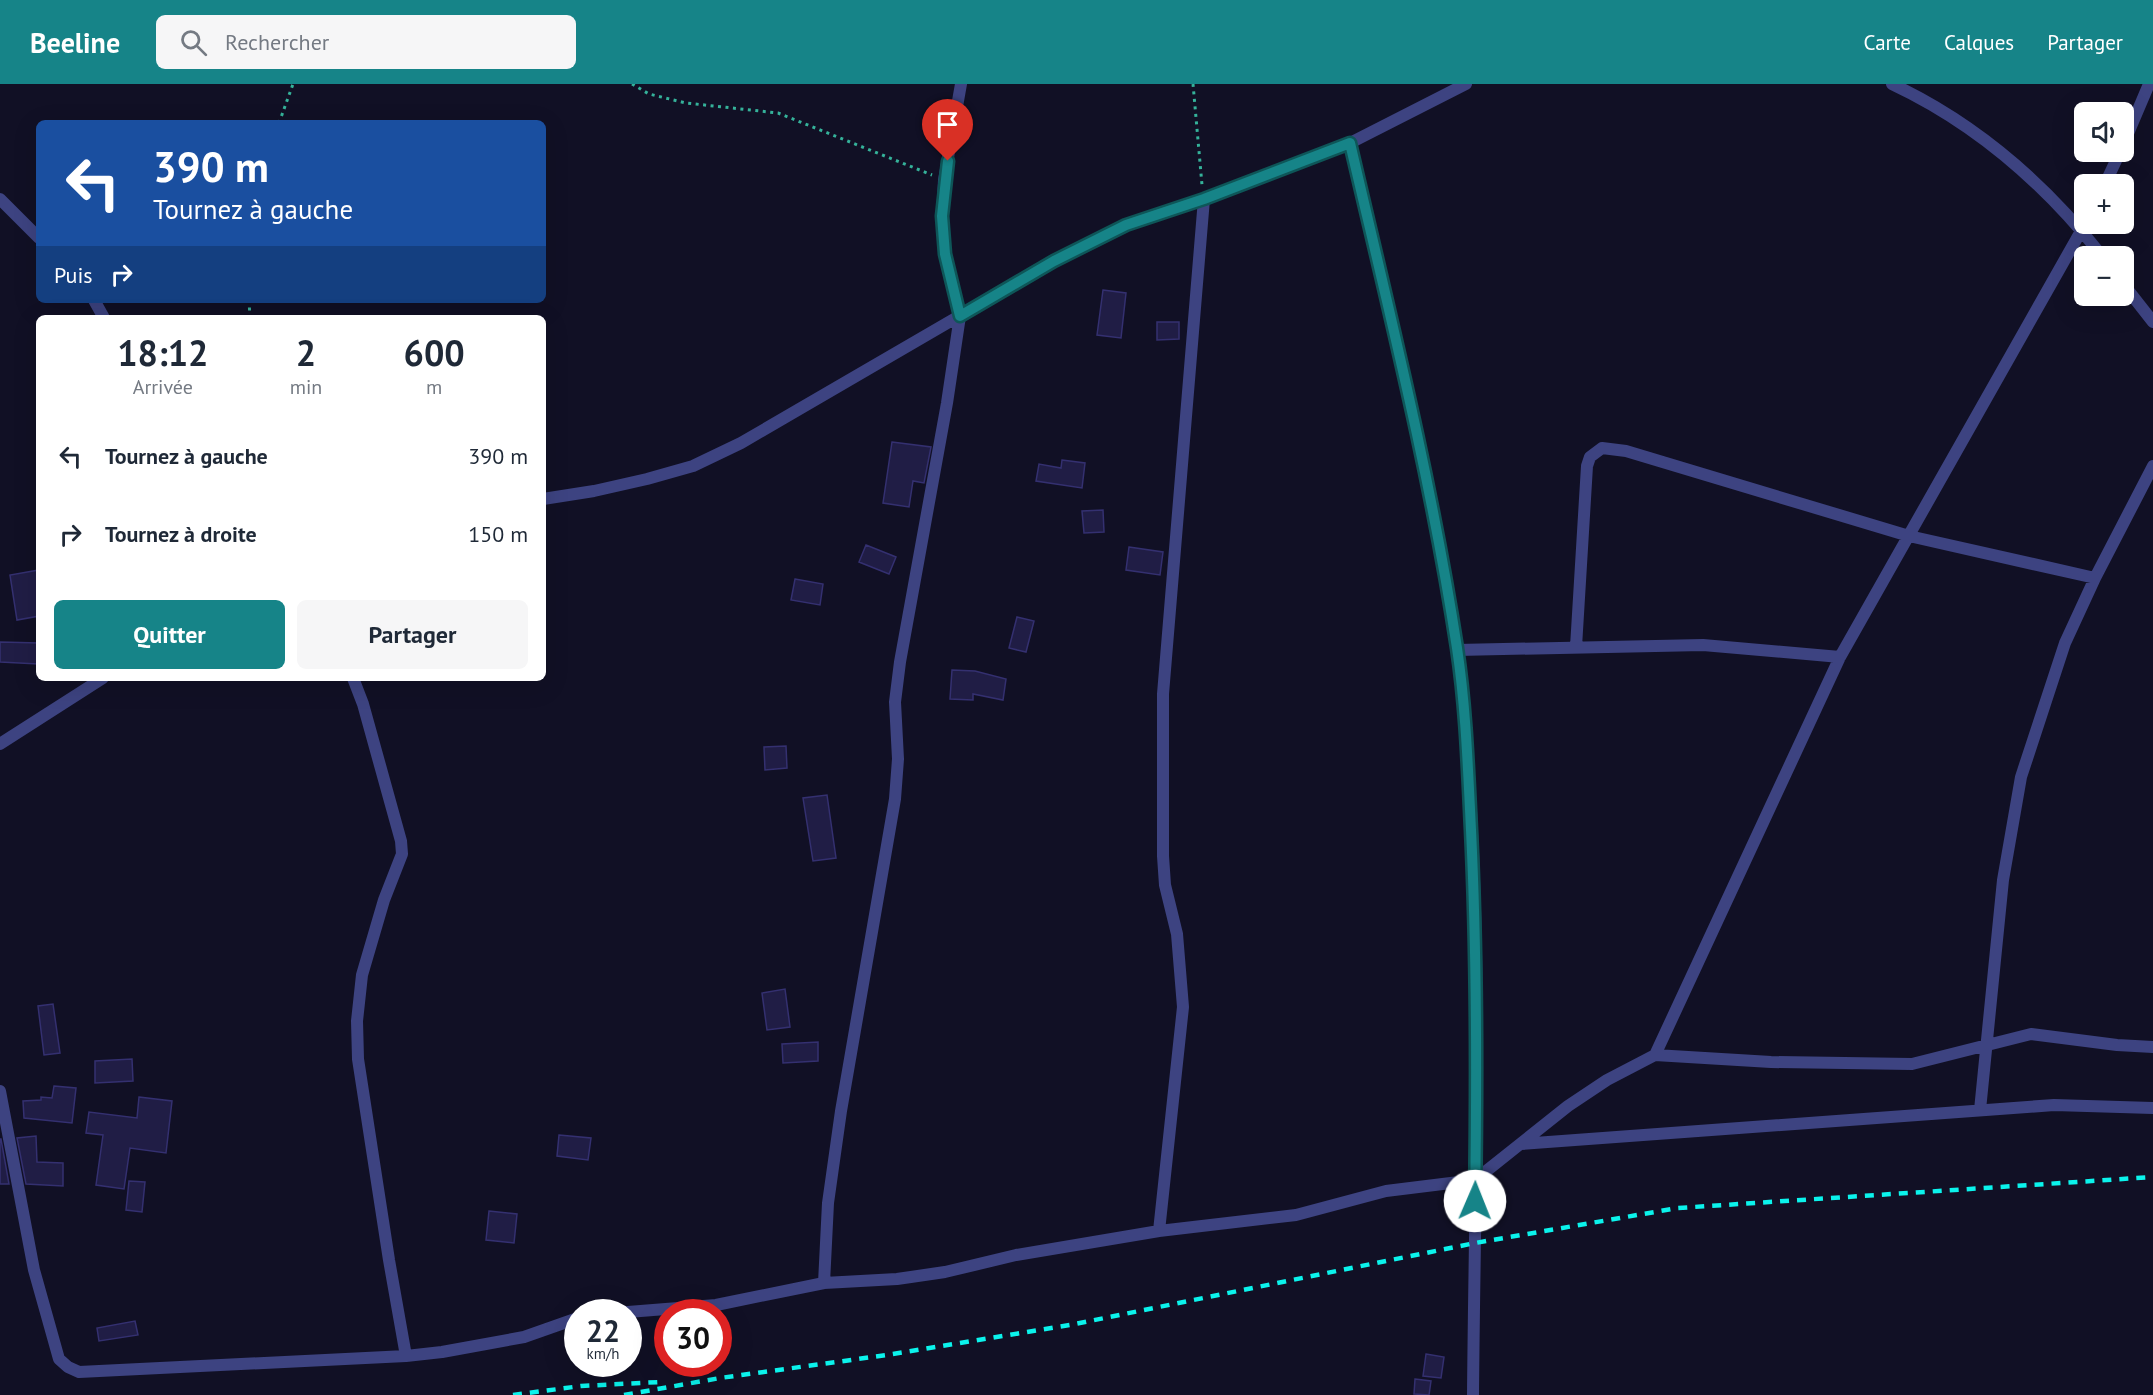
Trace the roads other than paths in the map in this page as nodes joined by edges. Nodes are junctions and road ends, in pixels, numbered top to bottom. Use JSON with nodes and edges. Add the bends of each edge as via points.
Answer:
{"nodes":[{"id":1,"x":961,"y":84,"type":"edge"},
{"id":2,"x":1466,"y":84,"type":"edge"},
{"id":3,"x":1892,"y":84,"type":"edge"},
{"id":4,"x":2149,"y":84,"type":"edge"},
{"id":5,"x":2134,"y":119,"type":"edge"},
{"id":6,"x":1350,"y":143,"type":"junction"},
{"id":7,"x":0,"y":199,"type":"edge"},
{"id":8,"x":1204,"y":199,"type":"junction"},
{"id":9,"x":2074,"y":218,"type":"edge"},
{"id":10,"x":2080,"y":234,"type":"edge"},
{"id":11,"x":36,"y":235,"type":"edge"},
{"id":12,"x":2134,"y":298,"type":"edge"},
{"id":13,"x":960,"y":316,"type":"junction"},
{"id":14,"x":2153,"y":322,"type":"edge"},
{"id":15,"x":2153,"y":466,"type":"edge"},
{"id":16,"x":546,"y":499,"type":"edge"},
{"id":17,"x":1909,"y":536,"type":"junction"},
{"id":18,"x":2095,"y":578,"type":"junction"},
{"id":19,"x":1576,"y":647,"type":"junction"},
{"id":20,"x":1457,"y":650,"type":"junction"},
{"id":21,"x":1840,"y":657,"type":"junction"},
{"id":22,"x":98,"y":681,"type":"edge"},
{"id":23,"x":354,"y":681,"type":"edge"},
{"id":24,"x":0,"y":744,"type":"edge"},
{"id":25,"x":1986,"y":1046,"type":"junction"},
{"id":26,"x":2153,"y":1047,"type":"edge"},
{"id":27,"x":1655,"y":1054,"type":"junction"},
{"id":28,"x":0,"y":1091,"type":"edge"},
{"id":29,"x":2153,"y":1108,"type":"edge"},
{"id":30,"x":1980,"y":1110,"type":"junction"},
{"id":31,"x":1521,"y":1144,"type":"junction"},
{"id":32,"x":1476,"y":1180,"type":"junction"},
{"id":33,"x":1159,"y":1231,"type":"junction"},
{"id":34,"x":824,"y":1283,"type":"junction"},
{"id":35,"x":642,"y":1311,"type":"edge"},
{"id":36,"x":564,"y":1323,"type":"edge"},
{"id":37,"x":406,"y":1356,"type":"junction"},
{"id":38,"x":1473,"y":1395,"type":"edge"}],
"edges":[{"from":1,"to":13,"type":"street","via":[[944,180],[942,216],[945,254]]},
{"from":2,"to":6,"type":"street"},
{"from":3,"to":9,"type":"street","via":[[1981,136]]},
{"from":4,"to":5,"type":"street"},
{"from":6,"to":8,"type":"street"},
{"from":6,"to":20,"type":"street","via":[[1425,473]]},
{"from":7,"to":11,"type":"street"},
{"from":8,"to":13,"type":"street","via":[[1126,225],[1054,261]]},
{"from":8,"to":33,"type":"street","via":[[1163,694],[1163,865],[1177,934],[1184,1007]]},
{"from":10,"to":17,"type":"street"},
{"from":12,"to":14,"type":"street"},
{"from":13,"to":16,"type":"street","via":[[741,443],[693,466],[594,491]]},
{"from":13,"to":34,"type":"street","via":[[900,662],[895,702],[895,799],[841,1111],[828,1203]]},
{"from":15,"to":18,"type":"street"},
{"from":17,"to":18,"type":"street"},
{"from":17,"to":19,"type":"street","via":[[1626,451],[1602,448],[1590,457],[1587,466]]},
{"from":17,"to":21,"type":"street"},
{"from":18,"to":25,"type":"street","via":[[2065,643],[2021,777],[2003,880]]},
{"from":19,"to":20,"type":"street"},
{"from":19,"to":21,"type":"street","via":[[1703,645]]},
{"from":20,"to":32,"type":"street","via":[[1468,765],[1474,897]]},
{"from":21,"to":27,"type":"street"},
{"from":22,"to":24,"type":"street"},
{"from":23,"to":37,"type":"street","via":[[402,854],[362,975],[357,1021],[358,1059]]},
{"from":25,"to":26,"type":"street","via":[[2031,1034]]},
{"from":25,"to":27,"type":"street","via":[[1912,1064],[1890,1065]]},
{"from":25,"to":30,"type":"street"},
{"from":27,"to":31,"type":"street","via":[[1606,1080]]},
{"from":28,"to":37,"type":"street","via":[[34,1270],[59,1359],[68,1367],[79,1372]]},
{"from":29,"to":30,"type":"street","via":[[2054,1105]]},
{"from":30,"to":31,"type":"street"},
{"from":31,"to":32,"type":"street"},
{"from":32,"to":33,"type":"street","via":[[1386,1191],[1296,1215]]},
{"from":32,"to":38,"type":"street"},
{"from":33,"to":34,"type":"street","via":[[926,1275]]},
{"from":34,"to":35,"type":"street","via":[[716,1305]]},
{"from":36,"to":37,"type":"street","via":[[524,1337]]}]}
